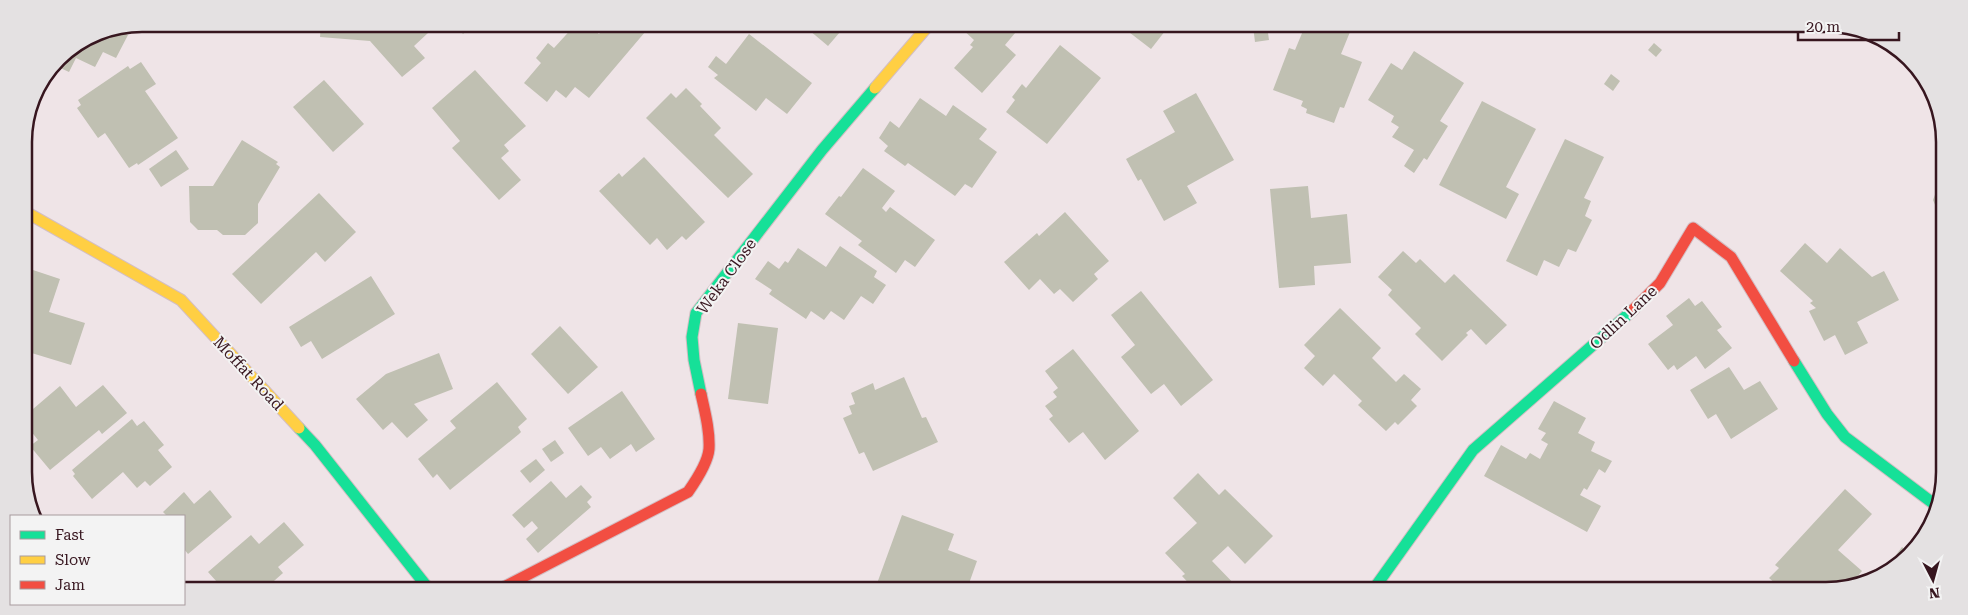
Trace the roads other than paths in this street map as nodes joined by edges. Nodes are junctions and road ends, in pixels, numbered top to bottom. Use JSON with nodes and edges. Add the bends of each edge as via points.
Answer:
{"nodes":[{"id":1,"x":923,"y":32,"type":"edge"},
{"id":2,"x":33,"y":216,"type":"edge"},
{"id":3,"x":1932,"y":502,"type":"edge"},
{"id":4,"x":423,"y":582,"type":"edge"},
{"id":5,"x":514,"y":582,"type":"edge"},
{"id":6,"x":1378,"y":582,"type":"edge"}],
"edges":[{"from":1,"to":5,"type":"street","name":"Weka Close","via":[[822,150],[696,313],[692,337],[694,360],[706,417],[709,451],[688,492]]},
{"from":2,"to":4,"type":"street","name":"Moffat Road","via":[[182,300],[315,445]]},
{"from":3,"to":6,"type":"street","name":"Odlin Lane","via":[[1845,437],[1827,414],[1732,257],[1693,228],[1660,283],[1642,302],[1473,450]]}]}
